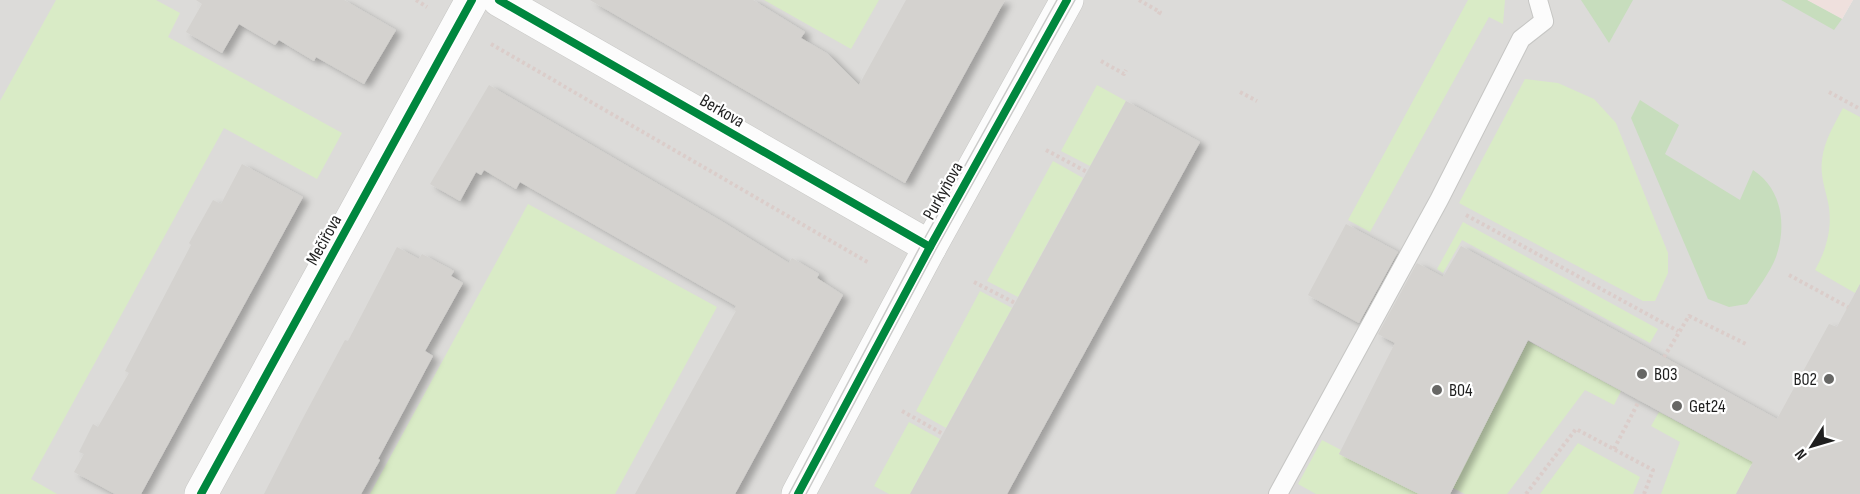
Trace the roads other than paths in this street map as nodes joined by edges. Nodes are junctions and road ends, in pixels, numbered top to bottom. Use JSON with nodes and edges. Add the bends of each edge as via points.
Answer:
{"nodes":[{"id":1,"x":499,"y":0,"type":"edge"},
{"id":2,"x":1067,"y":0,"type":"edge"},
{"id":3,"x":1538,"y":0,"type":"edge"},
{"id":4,"x":465,"y":12,"type":"edge"},
{"id":5,"x":930,"y":247,"type":"junction"},
{"id":6,"x":201,"y":494,"type":"edge"},
{"id":7,"x":798,"y":494,"type":"edge"},
{"id":8,"x":1278,"y":494,"type":"edge"}],
"edges":[{"from":1,"to":5,"type":"street","name":"Berkova"},
{"from":2,"to":5,"type":"street","name":"Purkyňova"},
{"from":3,"to":8,"type":"lane","via":[[1544,21],[1521,39],[1439,200]]},
{"from":4,"to":6,"type":"street","name":"Mečířova"},
{"from":5,"to":7,"type":"street","name":"Purkyňova"}]}
